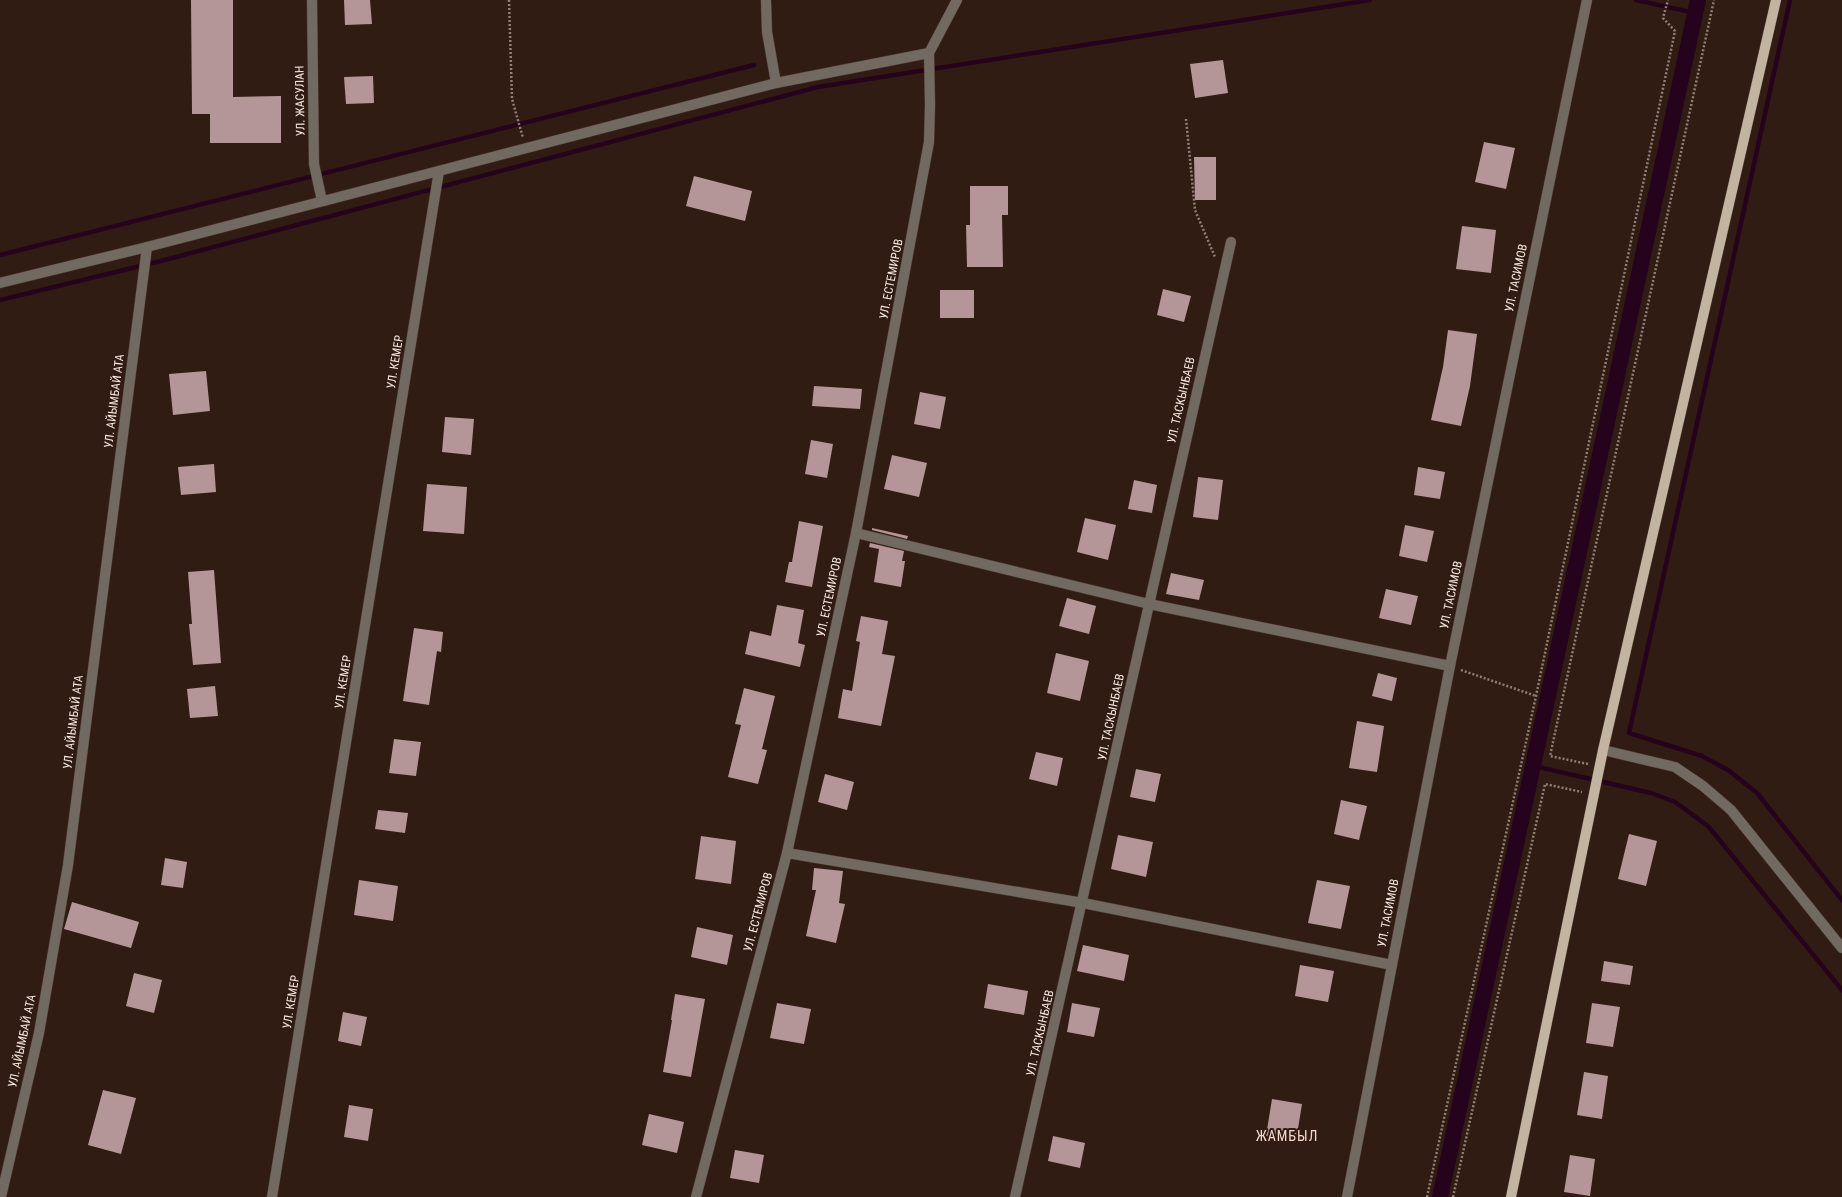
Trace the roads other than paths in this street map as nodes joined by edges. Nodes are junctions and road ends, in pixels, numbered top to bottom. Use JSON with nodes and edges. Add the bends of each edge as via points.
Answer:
{"nodes":[{"id":1,"x":312,"y":0,"type":"edge"},
{"id":2,"x":766,"y":0,"type":"edge"},
{"id":3,"x":957,"y":0,"type":"edge"},
{"id":4,"x":1587,"y":0,"type":"edge"},
{"id":5,"x":1776,"y":0,"type":"edge"},
{"id":6,"x":928,"y":53,"type":"junction"},
{"id":7,"x":776,"y":83,"type":"junction"},
{"id":8,"x":439,"y":171,"type":"junction"},
{"id":9,"x":322,"y":201,"type":"junction"},
{"id":10,"x":1230,"y":242,"type":"dead end"},
{"id":11,"x":147,"y":247,"type":"junction"},
{"id":12,"x":0,"y":283,"type":"edge"},
{"id":13,"x":856,"y":533,"type":"junction"},
{"id":14,"x":1149,"y":604,"type":"junction"},
{"id":15,"x":1450,"y":666,"type":"junction"},
{"id":16,"x":1603,"y":750,"type":"junction"},
{"id":17,"x":787,"y":853,"type":"junction"},
{"id":18,"x":1083,"y":903,"type":"junction"},
{"id":19,"x":1842,"y":948,"type":"edge"},
{"id":20,"x":1392,"y":965,"type":"junction"},
{"id":21,"x":1,"y":1197,"type":"edge"},
{"id":22,"x":272,"y":1197,"type":"edge"},
{"id":23,"x":696,"y":1197,"type":"edge"},
{"id":24,"x":1015,"y":1197,"type":"edge"},
{"id":25,"x":1347,"y":1197,"type":"edge"},
{"id":26,"x":1511,"y":1197,"type":"edge"}],
"edges":[{"from":1,"to":9,"type":"street","name":"УЛ. ЖАСУЛАН","via":[[314,164]]},
{"from":2,"to":7,"type":"street","via":[[767,32]]},
{"from":3,"to":6,"type":"street"},
{"from":4,"to":15,"type":"street","name":"УЛ. ТАСИМОВ"},
{"from":5,"to":16,"type":"main road"},
{"from":6,"to":7,"type":"street"},
{"from":6,"to":13,"type":"street","name":"УЛ. ЕСТЕМИРОВ","via":[[929,142]]},
{"from":7,"to":8,"type":"street"},
{"from":8,"to":9,"type":"street"},
{"from":8,"to":22,"type":"street","name":"УЛ. КЕМЕР"},
{"from":9,"to":11,"type":"street"},
{"from":10,"to":14,"type":"street","name":"УЛ. ТАСКЫНБАЕВ"},
{"from":11,"to":12,"type":"street"},
{"from":11,"to":21,"type":"street","name":"УЛ. АЙЫМБАЙ АТА","via":[[68,865],[38,1033]]},
{"from":13,"to":14,"type":"street"},
{"from":13,"to":17,"type":"street","name":"УЛ. ЕСТЕМИРОВ"},
{"from":14,"to":15,"type":"street"},
{"from":14,"to":18,"type":"street","name":"УЛ. ТАСКЫНБАЕВ"},
{"from":15,"to":20,"type":"street","name":"УЛ. ТАСИМОВ"},
{"from":16,"to":19,"type":"street","via":[[1675,767],[1704,786],[1731,810]]},
{"from":16,"to":26,"type":"main road"},
{"from":17,"to":18,"type":"street"},
{"from":17,"to":23,"type":"street","name":"УЛ. ЕСТЕМИРОВ"},
{"from":18,"to":20,"type":"street"},
{"from":18,"to":24,"type":"street","name":"УЛ. ТАСКЫНБАЕВ"},
{"from":20,"to":25,"type":"street","name":"УЛ. ТАСИМОВ"}]}
